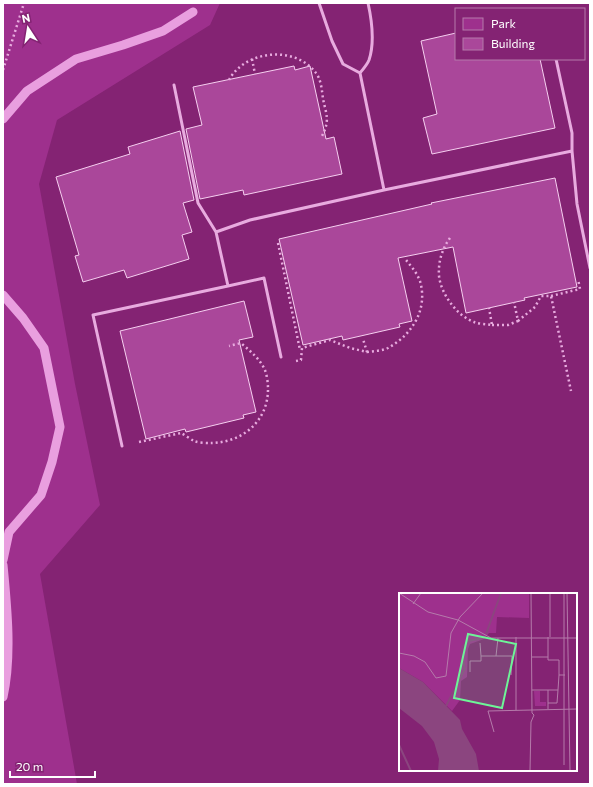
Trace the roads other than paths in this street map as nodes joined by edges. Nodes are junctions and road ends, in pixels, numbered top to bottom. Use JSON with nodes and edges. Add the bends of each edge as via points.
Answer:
{"nodes":[{"id":1,"x":319,"y":3,"type":"edge"},
{"id":2,"x":368,"y":3,"type":"edge"},
{"id":3,"x":556,"y":60,"type":"edge"},
{"id":4,"x":360,"y":73,"type":"junction"},
{"id":5,"x":174,"y":85,"type":"dead end"},
{"id":6,"x":572,"y":151,"type":"junction"},
{"id":7,"x":384,"y":190,"type":"junction"},
{"id":8,"x":216,"y":232,"type":"junction"},
{"id":9,"x":590,"y":268,"type":"edge"},
{"id":10,"x":228,"y":286,"type":"junction"},
{"id":11,"x":281,"y":357,"type":"dead end"},
{"id":12,"x":122,"y":446,"type":"dead end"}],
"edges":[{"from":1,"to":4,"type":"lane","via":[[343,64]]},
{"from":2,"to":4,"type":"lane","via":[[372,38],[369,61]]},
{"from":3,"to":6,"type":"lane","via":[[572,133]]},
{"from":4,"to":7,"type":"lane"},
{"from":5,"to":8,"type":"lane","via":[[198,203]]},
{"from":6,"to":7,"type":"lane"},
{"from":6,"to":9,"type":"lane","via":[[577,204]]},
{"from":7,"to":8,"type":"lane","via":[[250,220]]},
{"from":8,"to":10,"type":"lane"},
{"from":10,"to":11,"type":"lane","via":[[264,278]]},
{"from":10,"to":12,"type":"lane","via":[[93,315]]}]}
